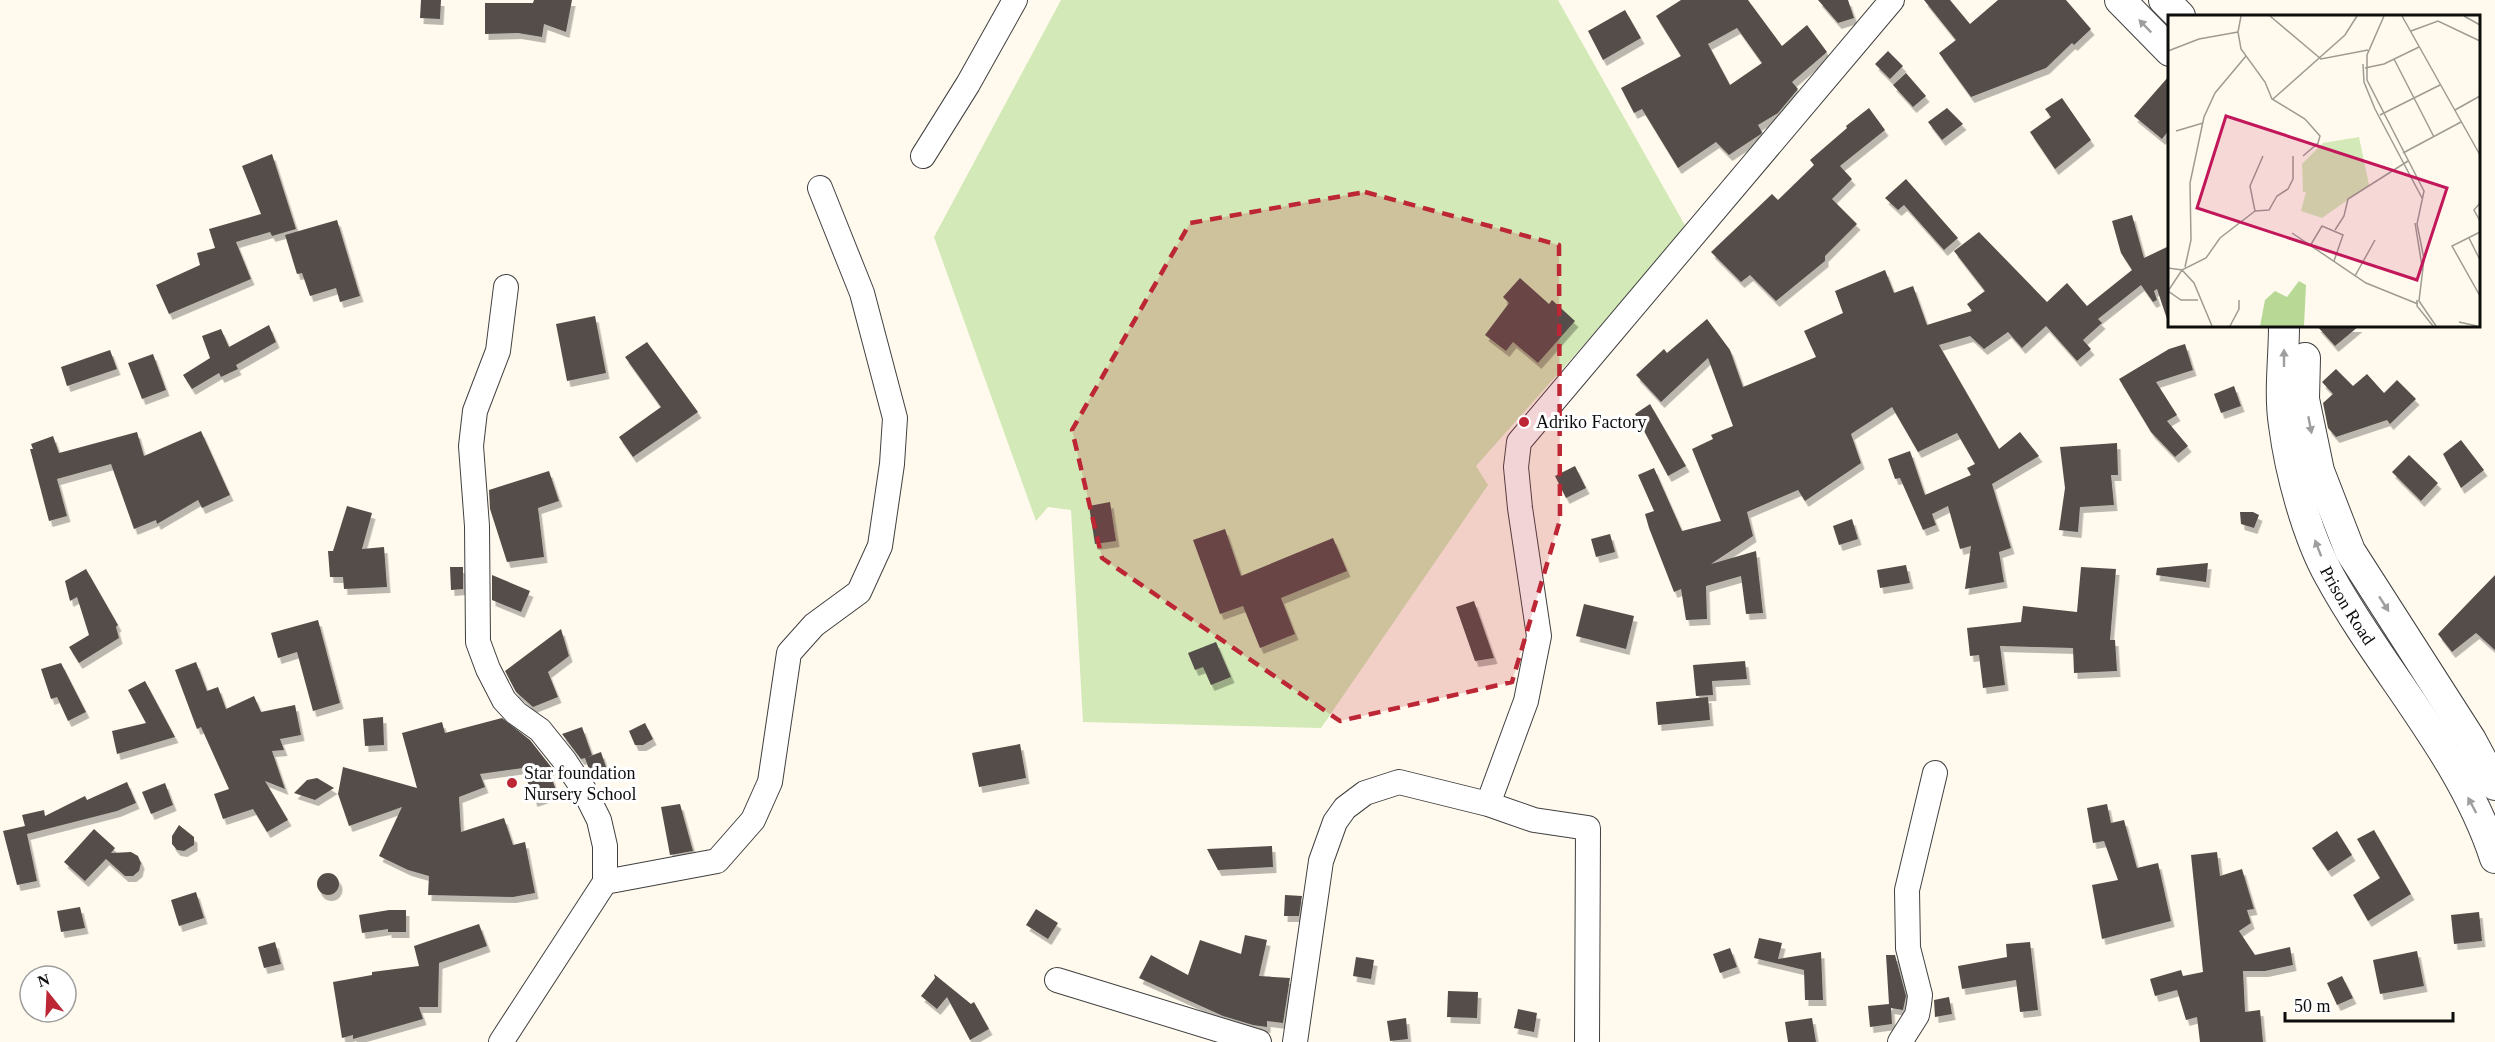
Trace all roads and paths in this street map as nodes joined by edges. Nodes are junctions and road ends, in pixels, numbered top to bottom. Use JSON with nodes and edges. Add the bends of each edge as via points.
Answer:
{"nodes":[{"id":1,"x":1015,"y":0,"type":"edge"},
{"id":2,"x":1892,"y":0,"type":"edge"},
{"id":3,"x":2120,"y":0,"type":"edge"},
{"id":4,"x":2164,"y":0,"type":"edge"},
{"id":5,"x":2179,"y":15,"type":"edge"},
{"id":6,"x":2168,"y":50,"type":"edge"},
{"id":7,"x":923,"y":156,"type":"dead end"},
{"id":8,"x":820,"y":188,"type":"dead end"},
{"id":9,"x":506,"y":287,"type":"dead end"},
{"id":10,"x":2284,"y":327,"type":"edge"},
{"id":11,"x":2305,"y":327,"type":"edge"},
{"id":12,"x":1935,"y":773,"type":"dead end"},
{"id":13,"x":2495,"y":785,"type":"edge"},
{"id":14,"x":1488,"y":804,"type":"junction"},
{"id":15,"x":2495,"y":858,"type":"edge"},
{"id":16,"x":605,"y":882,"type":"junction"},
{"id":17,"x":1057,"y":980,"type":"dead end"},
{"id":18,"x":501,"y":1042,"type":"edge"},
{"id":19,"x":1259,"y":1042,"type":"edge"},
{"id":20,"x":1295,"y":1042,"type":"edge"},
{"id":21,"x":1587,"y":1042,"type":"edge"},
{"id":22,"x":1900,"y":1042,"type":"edge"}],
"edges":[{"from":1,"to":7,"type":"street"},
{"from":2,"to":14,"type":"street","via":[[1519,442],[1516,467],[1520,508],[1539,636],[1527,701]]},
{"from":6,"to":3,"type":"street","one_way":true},
{"from":4,"to":5,"type":"street"},
{"from":8,"to":16,"type":"street","via":[[862,293],[895,418],[880,546],[859,592],[814,624],[789,653],[770,782],[753,820],[717,861]]},
{"from":9,"to":16,"type":"street","via":[[498,351],[475,411],[471,446],[477,526],[478,642],[509,707],[540,730],[584,790],[599,820],[605,846]]},
{"from":15,"to":10,"type":"street","name":"Prison Road","one_way":true,"via":[[2487,833],[2451,765],[2329,576],[2298,496],[2283,424]]},
{"from":11,"to":13,"type":"street","name":"Prison Road","one_way":true,"via":[[2304,399],[2319,471],[2350,551],[2471,740]]},
{"from":12,"to":22,"type":"street","via":[[1907,890],[1908,948],[1919,1004],[1917,1015]]},
{"from":14,"to":20,"type":"street","via":[[1399,782],[1365,793],[1345,808],[1335,822],[1321,861]]},
{"from":14,"to":21,"type":"street","via":[[1534,820],[1588,828]]},
{"from":16,"to":18,"type":"street"},
{"from":17,"to":19,"type":"street"}]}
